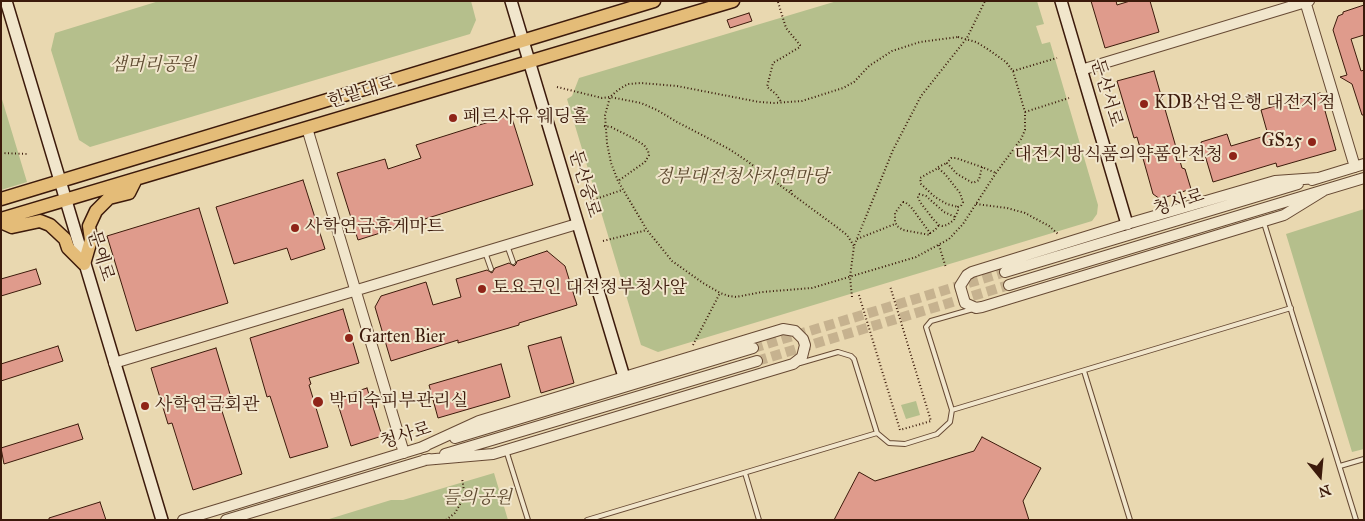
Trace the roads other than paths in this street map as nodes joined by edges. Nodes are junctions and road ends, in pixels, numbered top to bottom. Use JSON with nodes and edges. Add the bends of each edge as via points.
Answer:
{"nodes":[{"id":1,"x":6,"y":1,"type":"edge"},
{"id":2,"x":511,"y":1,"type":"edge"},
{"id":3,"x":654,"y":1,"type":"edge"},
{"id":4,"x":733,"y":1,"type":"edge"},
{"id":5,"x":1060,"y":1,"type":"edge"},
{"id":6,"x":1306,"y":2,"type":"edge"},
{"id":7,"x":523,"y":41,"type":"junction"},
{"id":8,"x":529,"y":62,"type":"junction"},
{"id":9,"x":1081,"y":70,"type":"junction"},
{"id":10,"x":307,"y":128,"type":"junction"},
{"id":11,"x":1359,"y":165,"type":"edge"},
{"id":12,"x":136,"y":178,"type":"junction"},
{"id":13,"x":1318,"y":178,"type":"junction"},
{"id":14,"x":1364,"y":178,"type":"edge"},
{"id":15,"x":59,"y":181,"type":"junction"},
{"id":16,"x":1323,"y":190,"type":"junction"},
{"id":17,"x":1,"y":199,"type":"edge"},
{"id":18,"x":65,"y":200,"type":"junction"},
{"id":19,"x":1,"y":221,"type":"edge"},
{"id":20,"x":1264,"y":221,"type":"junction"},
{"id":21,"x":578,"y":224,"type":"junction"},
{"id":22,"x":1128,"y":224,"type":"junction"},
{"id":23,"x":507,"y":245,"type":"junction"},
{"id":24,"x":485,"y":252,"type":"junction"},
{"id":25,"x":512,"y":262,"type":"dead end"},
{"id":26,"x":84,"y":264,"type":"junction"},
{"id":27,"x":491,"y":269,"type":"dead end"},
{"id":28,"x":1005,"y":272,"type":"tunnel mouth"},
{"id":29,"x":1009,"y":285,"type":"tunnel mouth"},
{"id":30,"x":355,"y":290,"type":"junction"},
{"id":31,"x":982,"y":307,"type":"junction"},
{"id":32,"x":1291,"y":308,"type":"junction"},
{"id":33,"x":753,"y":348,"type":"tunnel mouth"},
{"id":34,"x":757,"y":360,"type":"tunnel mouth"},
{"id":35,"x":114,"y":363,"type":"junction"},
{"id":36,"x":793,"y":364,"type":"junction"},
{"id":37,"x":1084,"y":371,"type":"junction"},
{"id":38,"x":624,"y":377,"type":"junction"},
{"id":39,"x":952,"y":410,"type":"junction"},
{"id":40,"x":877,"y":433,"type":"junction"},
{"id":41,"x":420,"y":448,"type":"junction"},
{"id":42,"x":506,"y":450,"type":"junction"},
{"id":43,"x":404,"y":453,"type":"junction"},
{"id":44,"x":1364,"y":459,"type":"edge"},
{"id":45,"x":424,"y":460,"type":"junction"},
{"id":46,"x":1340,"y":466,"type":"junction"},
{"id":47,"x":745,"y":473,"type":"junction"},
{"id":48,"x":162,"y":520,"type":"edge"},
{"id":49,"x":183,"y":520,"type":"edge"},
{"id":50,"x":226,"y":520,"type":"edge"},
{"id":51,"x":528,"y":520,"type":"edge"},
{"id":52,"x":587,"y":520,"type":"edge"},
{"id":53,"x":759,"y":520,"type":"edge"},
{"id":54,"x":1130,"y":520,"type":"edge"},
{"id":55,"x":1356,"y":520,"type":"edge"}],
"edges":[{"from":1,"to":15,"type":"main road","name":"문예로"},
{"from":2,"to":7,"type":"main road","name":"둔산중로"},
{"from":3,"to":7,"type":"main road","name":"한밭대로"},
{"from":4,"to":8,"type":"main road","name":"한밭대로"},
{"from":5,"to":9,"type":"main road","name":"둔산서로"},
{"from":6,"to":9,"type":"street"},
{"from":6,"to":11,"type":"street"},
{"from":7,"to":8,"type":"main road","name":"둔산중로"},
{"from":7,"to":15,"type":"main road","name":"한밭대로"},
{"from":8,"to":10,"type":"main road","name":"한밭대로"},
{"from":8,"to":21,"type":"main road","name":"둔산중로"},
{"from":9,"to":22,"type":"main road","name":"둔산서로"},
{"from":10,"to":12,"type":"main road","name":"한밭대로"},
{"from":10,"to":30,"type":"street"},
{"from":11,"to":13,"type":"street","name":"청사로"},
{"from":12,"to":18,"type":"main road","name":"한밭대로"},
{"from":12,"to":26,"type":"main road","via":[[129,192],[108,198],[96,211],[89,226],[92,240]]},
{"from":13,"to":22,"type":"street","via":[[1275,181]]},
{"from":13,"to":28,"type":"street","name":"청사로"},
{"from":14,"to":16,"type":"street","name":"청사로"},
{"from":15,"to":17,"type":"main road","name":"한밭대로"},
{"from":15,"to":18,"type":"main road","name":"문예로"},
{"from":16,"to":20,"type":"street","via":[[1284,215]]},
{"from":16,"to":29,"type":"street","name":"청사로"},
{"from":18,"to":19,"type":"main road","name":"한밭대로"},
{"from":18,"to":26,"type":"main road","name":"문예로"},
{"from":19,"to":26,"type":"main road","via":[[12,227],[40,222],[50,225]]},
{"from":20,"to":31,"type":"street"},
{"from":20,"to":32,"type":"lane"},
{"from":21,"to":23,"type":"street"},
{"from":21,"to":38,"type":"main road","name":"둔산중로"},
{"from":22,"to":31,"type":"street","via":[[972,272],[960,286],[965,303]]},
{"from":23,"to":24,"type":"street"},
{"from":23,"to":25,"type":"lane"},
{"from":24,"to":27,"type":"lane"},
{"from":24,"to":30,"type":"street"},
{"from":26,"to":35,"type":"main road","name":"문예로"},
{"from":30,"to":35,"type":"street"},
{"from":30,"to":43,"type":"street"},
{"from":31,"to":39,"type":"lane","via":[[931,321],[926,327]]},
{"from":32,"to":37,"type":"lane"},
{"from":32,"to":46,"type":"lane"},
{"from":33,"to":41,"type":"street","name":"청사로"},
{"from":34,"to":45,"type":"street","name":"청사로"},
{"from":35,"to":48,"type":"main road","name":"문예로"},
{"from":36,"to":38,"type":"street","via":[[802,356],[805,345],[795,331],[783,329]]},
{"from":36,"to":40,"type":"lane","via":[[838,352],[854,359]]},
{"from":36,"to":42,"type":"street"},
{"from":37,"to":39,"type":"lane"},
{"from":37,"to":54,"type":"lane"},
{"from":38,"to":41,"type":"street","via":[[479,421]]},
{"from":39,"to":40,"type":"lane","via":[[950,422],[937,434],[905,444],[889,443]]},
{"from":40,"to":47,"type":"lane"},
{"from":41,"to":43,"type":"street","name":"청사로"},
{"from":42,"to":45,"type":"street"},
{"from":42,"to":51,"type":"lane"},
{"from":43,"to":49,"type":"street","name":"청사로"},
{"from":44,"to":46,"type":"lane"},
{"from":45,"to":50,"type":"street","name":"청사로"},
{"from":46,"to":55,"type":"lane"},
{"from":47,"to":52,"type":"lane"},
{"from":47,"to":53,"type":"lane"}]}
